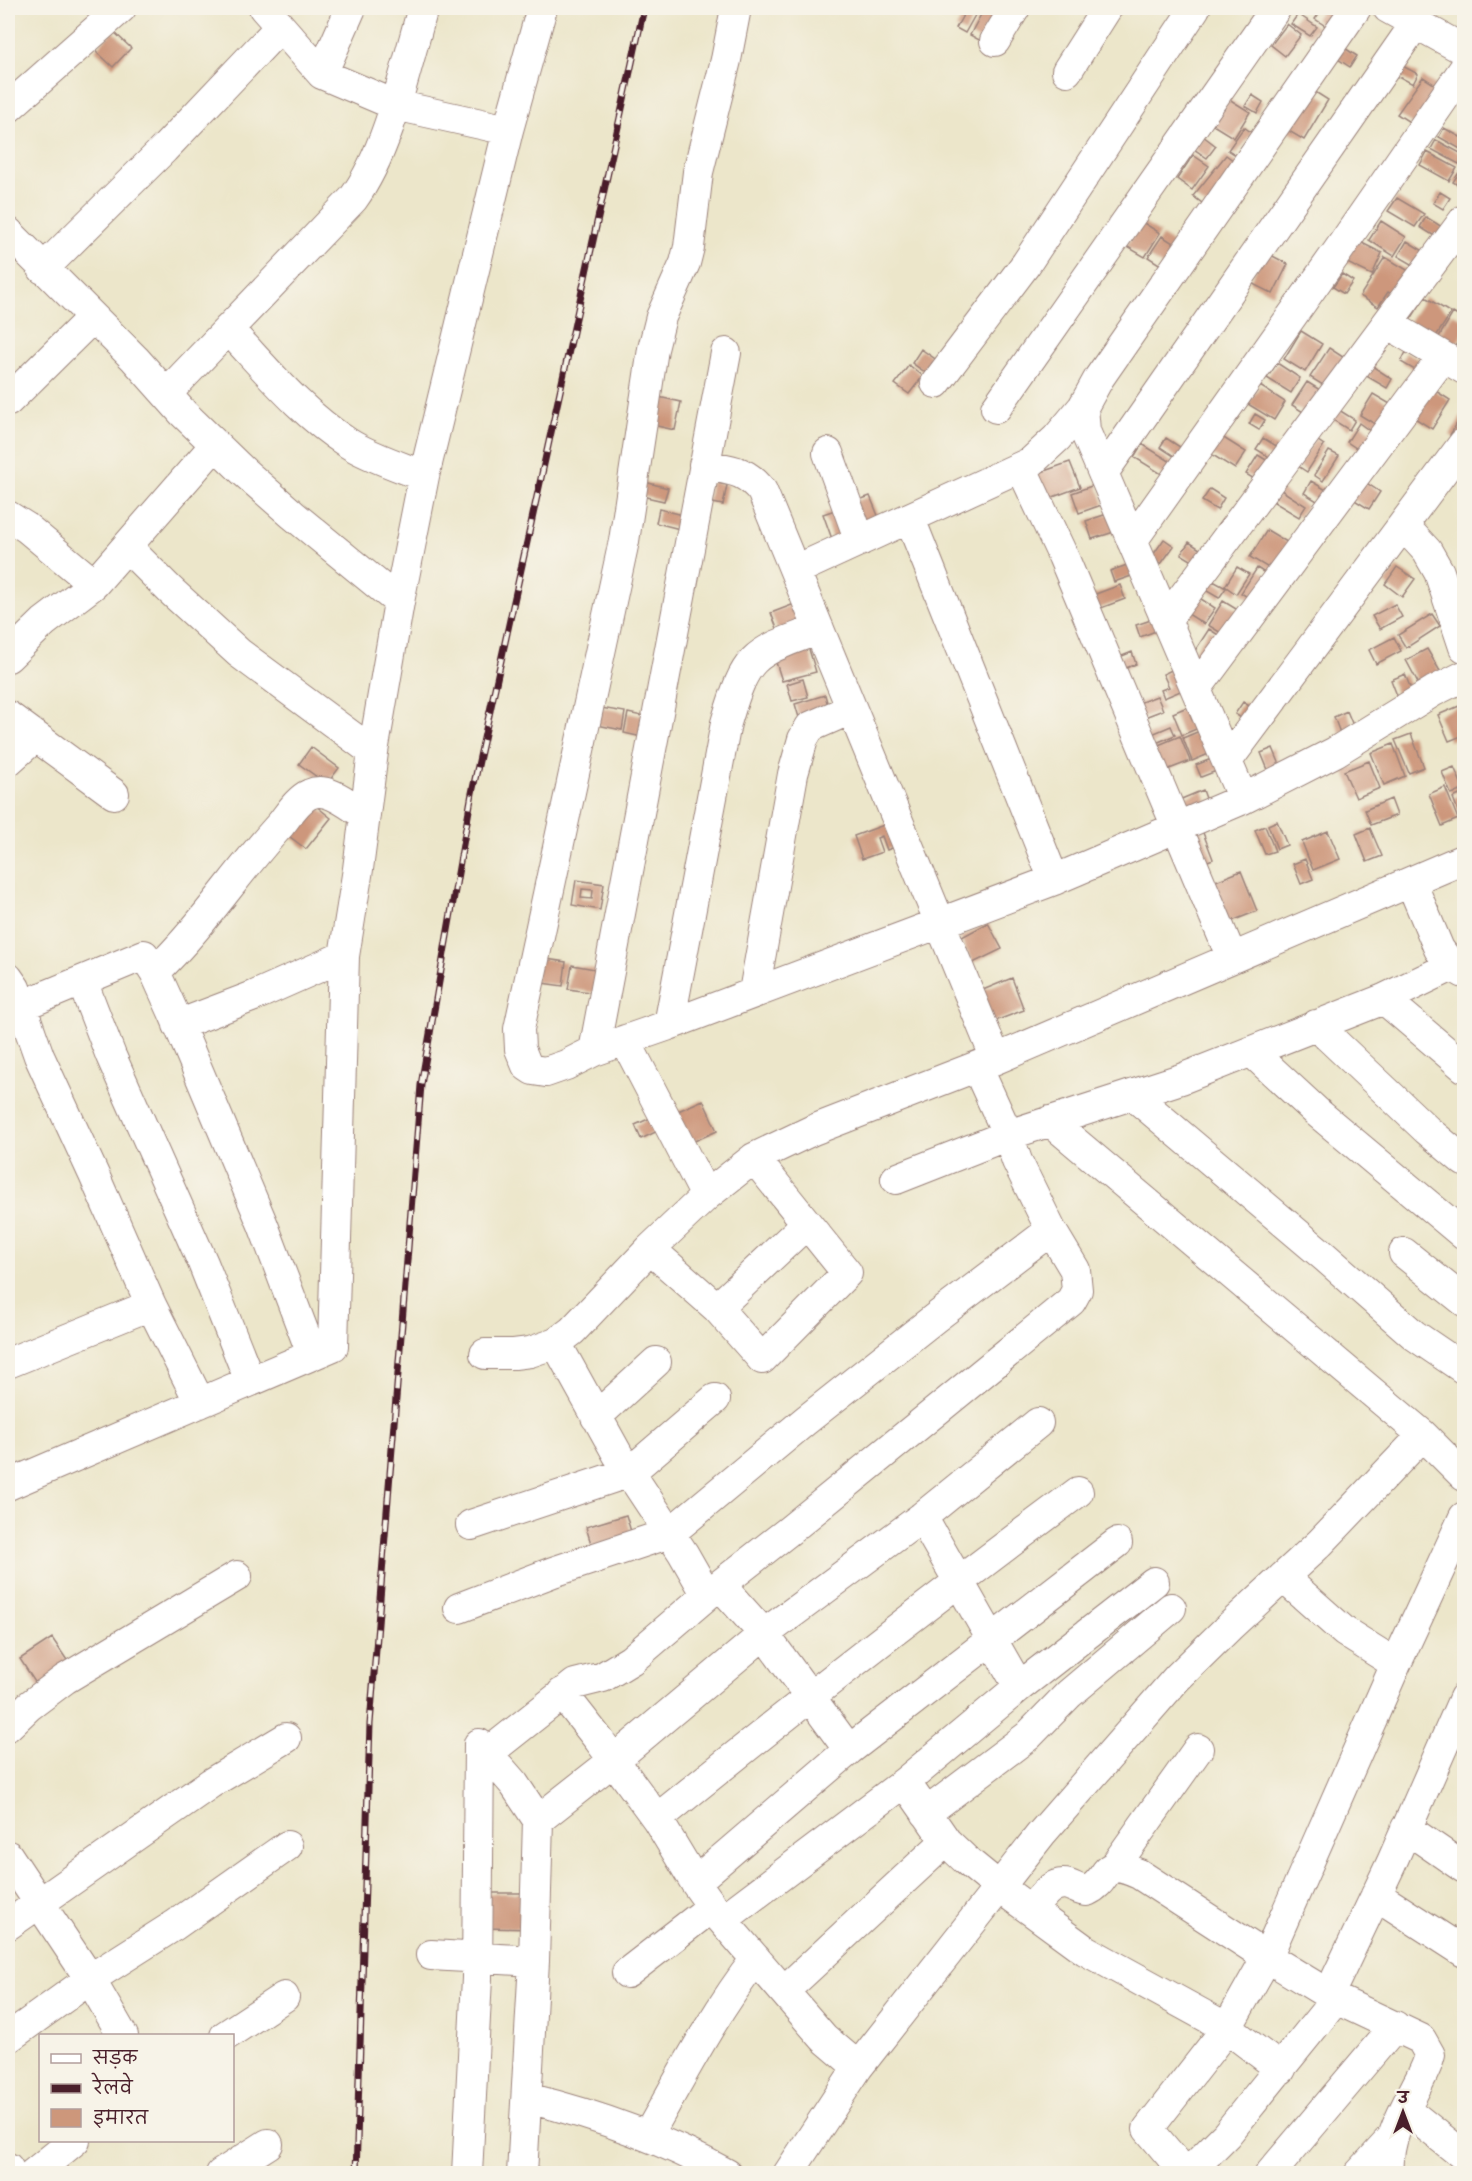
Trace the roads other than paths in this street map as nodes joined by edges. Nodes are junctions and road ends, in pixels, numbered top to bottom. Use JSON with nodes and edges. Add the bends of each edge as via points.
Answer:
{"nodes":[{"id":1,"x":121,"y":8,"type":"edge"},
{"id":2,"x":351,"y":8,"type":"edge"},
{"id":3,"x":423,"y":8,"type":"edge"},
{"id":4,"x":542,"y":8,"type":"edge"},
{"id":5,"x":736,"y":8,"type":"edge"},
{"id":6,"x":1107,"y":8,"type":"edge"},
{"id":7,"x":1195,"y":8,"type":"edge"},
{"id":8,"x":1276,"y":8,"type":"edge"},
{"id":9,"x":1356,"y":8,"type":"edge"},
{"id":10,"x":1388,"y":8,"type":"edge"},
{"id":11,"x":1008,"y":10,"type":"edge"},
{"id":12,"x":272,"y":17,"type":"edge"},
{"id":13,"x":1416,"y":23,"type":"junction"},
{"id":14,"x":995,"y":41,"type":"dead end"},
{"id":15,"x":1464,"y":50,"type":"edge"},
{"id":16,"x":1464,"y":69,"type":"edge"},
{"id":17,"x":1066,"y":71,"type":"dead end"},
{"id":18,"x":322,"y":74,"type":"junction"},
{"id":19,"x":395,"y":105,"type":"junction"},
{"id":20,"x":8,"y":108,"type":"edge"},
{"id":21,"x":508,"y":130,"type":"junction"},
{"id":22,"x":1464,"y":220,"type":"edge"},
{"id":23,"x":8,"y":232,"type":"edge"},
{"id":24,"x":43,"y":268,"type":"junction"},
{"id":25,"x":92,"y":318,"type":"junction"},
{"id":26,"x":1388,"y":324,"type":"junction"},
{"id":27,"x":228,"y":329,"type":"junction"},
{"id":28,"x":726,"y":353,"type":"dead end"},
{"id":29,"x":1458,"y":363,"type":"edge"},
{"id":30,"x":936,"y":383,"type":"dead end"},
{"id":31,"x":166,"y":394,"type":"junction"},
{"id":32,"x":8,"y":401,"type":"edge"},
{"id":33,"x":1083,"y":407,"type":"junction"},
{"id":34,"x":996,"y":408,"type":"dead end"},
{"id":35,"x":215,"y":445,"type":"junction"},
{"id":36,"x":1463,"y":449,"type":"edge"},
{"id":37,"x":828,"y":453,"type":"dead end"},
{"id":38,"x":704,"y":465,"type":"junction"},
{"id":39,"x":1021,"y":468,"type":"junction"},
{"id":40,"x":1103,"y":473,"type":"junction"},
{"id":41,"x":424,"y":476,"type":"junction"},
{"id":42,"x":8,"y":516,"type":"edge"},
{"id":43,"x":910,"y":519,"type":"junction"},
{"id":44,"x":1404,"y":526,"type":"junction"},
{"id":45,"x":860,"y":541,"type":"junction"},
{"id":46,"x":1132,"y":541,"type":"junction"},
{"id":47,"x":127,"y":547,"type":"junction"},
{"id":48,"x":796,"y":570,"type":"junction"},
{"id":49,"x":94,"y":584,"type":"junction"},
{"id":50,"x":399,"y":602,"type":"junction"},
{"id":51,"x":1166,"y":620,"type":"junction"},
{"id":52,"x":819,"y":629,"type":"junction"},
{"id":53,"x":1464,"y":647,"type":"edge"},
{"id":54,"x":8,"y":657,"type":"edge"},
{"id":55,"x":1464,"y":676,"type":"edge"},
{"id":56,"x":1196,"y":689,"type":"junction"},
{"id":57,"x":851,"y":709,"type":"junction"},
{"id":58,"x":8,"y":716,"type":"edge"},
{"id":59,"x":35,"y":737,"type":"junction"},
{"id":60,"x":373,"y":752,"type":"junction"},
{"id":61,"x":8,"y":761,"type":"edge"},
{"id":62,"x":1227,"y":761,"type":"junction"},
{"id":63,"x":114,"y":794,"type":"dead end"},
{"id":64,"x":1243,"y":799,"type":"junction"},
{"id":65,"x":364,"y":814,"type":"junction"},
{"id":66,"x":1178,"y":825,"type":"junction"},
{"id":67,"x":1464,"y":861,"type":"edge"},
{"id":68,"x":1053,"y":880,"type":"junction"},
{"id":69,"x":1411,"y":882,"type":"junction"},
{"id":70,"x":939,"y":924,"type":"junction"},
{"id":71,"x":344,"y":956,"type":"junction"},
{"id":72,"x":1233,"y":958,"type":"junction"},
{"id":73,"x":1458,"y":970,"type":"edge"},
{"id":74,"x":155,"y":972,"type":"junction"},
{"id":75,"x":8,"y":978,"type":"edge"},
{"id":76,"x":82,"y":981,"type":"junction"},
{"id":77,"x":754,"y":992,"type":"junction"},
{"id":78,"x":1384,"y":999,"type":"junction"},
{"id":79,"x":21,"y":1006,"type":"junction"},
{"id":80,"x":178,"y":1025,"type":"junction"},
{"id":81,"x":669,"y":1025,"type":"junction"},
{"id":82,"x":1316,"y":1025,"type":"junction"},
{"id":83,"x":625,"y":1040,"type":"junction"},
{"id":84,"x":594,"y":1050,"type":"junction"},
{"id":85,"x":1252,"y":1052,"type":"junction"},
{"id":86,"x":986,"y":1063,"type":"junction"},
{"id":87,"x":1464,"y":1066,"type":"edge"},
{"id":88,"x":1133,"y":1095,"type":"junction"},
{"id":89,"x":1050,"y":1122,"type":"junction"},
{"id":90,"x":1008,"y":1135,"type":"junction"},
{"id":91,"x":754,"y":1158,"type":"junction"},
{"id":92,"x":1464,"y":1161,"type":"edge"},
{"id":93,"x":896,"y":1179,"type":"dead end"},
{"id":94,"x":705,"y":1196,"type":"junction"},
{"id":95,"x":806,"y":1224,"type":"junction"},
{"id":96,"x":1051,"y":1230,"type":"junction"},
{"id":97,"x":1464,"y":1234,"type":"edge"},
{"id":98,"x":651,"y":1249,"type":"junction"},
{"id":99,"x":1404,"y":1253,"type":"dead end"},
{"id":100,"x":1464,"y":1301,"type":"edge"},
{"id":101,"x":151,"y":1305,"type":"junction"},
{"id":102,"x":717,"y":1308,"type":"junction"},
{"id":103,"x":556,"y":1343,"type":"junction"},
{"id":104,"x":312,"y":1354,"type":"junction"},
{"id":105,"x":484,"y":1354,"type":"dead end"},
{"id":106,"x":656,"y":1362,"type":"dead end"},
{"id":107,"x":8,"y":1363,"type":"edge"},
{"id":108,"x":1464,"y":1369,"type":"edge"},
{"id":109,"x":250,"y":1381,"type":"junction"},
{"id":110,"x":715,"y":1399,"type":"dead end"},
{"id":111,"x":200,"y":1403,"type":"junction"},
{"id":112,"x":596,"y":1417,"type":"junction"},
{"id":113,"x":1038,"y":1423,"type":"dead end"},
{"id":114,"x":1423,"y":1435,"type":"junction"},
{"id":115,"x":630,"y":1472,"type":"junction"},
{"id":116,"x":1464,"y":1476,"type":"edge"},
{"id":117,"x":8,"y":1485,"type":"edge"},
{"id":118,"x":1078,"y":1492,"type":"dead end"},
{"id":119,"x":922,"y":1517,"type":"junction"},
{"id":120,"x":1464,"y":1517,"type":"edge"},
{"id":121,"x":471,"y":1526,"type":"dead end"},
{"id":122,"x":670,"y":1533,"type":"junction"},
{"id":123,"x":1117,"y":1543,"type":"dead end"},
{"id":124,"x":1455,"y":1563,"type":"edge"},
{"id":125,"x":237,"y":1576,"type":"dead end"},
{"id":126,"x":1283,"y":1577,"type":"junction"},
{"id":127,"x":958,"y":1580,"type":"junction"},
{"id":128,"x":1154,"y":1582,"type":"dead end"},
{"id":129,"x":714,"y":1590,"type":"junction"},
{"id":130,"x":459,"y":1608,"type":"dead end"},
{"id":131,"x":1171,"y":1608,"type":"dead end"},
{"id":132,"x":764,"y":1634,"type":"junction"},
{"id":133,"x":992,"y":1639,"type":"junction"},
{"id":134,"x":1396,"y":1664,"type":"junction"},
{"id":135,"x":1019,"y":1687,"type":"junction"},
{"id":136,"x":562,"y":1693,"type":"junction"},
{"id":137,"x":810,"y":1695,"type":"junction"},
{"id":138,"x":1464,"y":1698,"type":"edge"},
{"id":139,"x":8,"y":1726,"type":"edge"},
{"id":140,"x":286,"y":1738,"type":"dead end"},
{"id":141,"x":1198,"y":1749,"type":"dead end"},
{"id":142,"x":849,"y":1750,"type":"junction"},
{"id":143,"x":488,"y":1753,"type":"junction"},
{"id":144,"x":613,"y":1761,"type":"junction"},
{"id":145,"x":905,"y":1782,"type":"junction"},
{"id":146,"x":926,"y":1813,"type":"junction"},
{"id":147,"x":657,"y":1819,"type":"junction"},
{"id":148,"x":538,"y":1820,"type":"junction"},
{"id":149,"x":1406,"y":1828,"type":"junction"},
{"id":150,"x":946,"y":1841,"type":"junction"},
{"id":151,"x":287,"y":1846,"type":"dead end"},
{"id":152,"x":8,"y":1856,"type":"edge"},
{"id":153,"x":1114,"y":1867,"type":"junction"},
{"id":154,"x":1464,"y":1868,"type":"edge"},
{"id":155,"x":695,"y":1882,"type":"junction"},
{"id":156,"x":999,"y":1887,"type":"junction"},
{"id":157,"x":1376,"y":1895,"type":"junction"},
{"id":158,"x":40,"y":1903,"type":"junction"},
{"id":159,"x":1030,"y":1910,"type":"junction"},
{"id":160,"x":717,"y":1914,"type":"junction"},
{"id":161,"x":8,"y":1925,"type":"edge"},
{"id":162,"x":1464,"y":1952,"type":"edge"},
{"id":163,"x":431,"y":1955,"type":"dead end"},
{"id":164,"x":478,"y":1957,"type":"junction"},
{"id":165,"x":1267,"y":1957,"type":"junction"},
{"id":166,"x":756,"y":1959,"type":"junction"},
{"id":167,"x":534,"y":1961,"type":"junction"},
{"id":168,"x":627,"y":1973,"type":"dead end"},
{"id":169,"x":90,"y":1979,"type":"junction"},
{"id":170,"x":784,"y":1991,"type":"junction"},
{"id":171,"x":1333,"y":1996,"type":"junction"},
{"id":172,"x":284,"y":1997,"type":"dead end"},
{"id":173,"x":1395,"y":2026,"type":"junction"},
{"id":174,"x":1227,"y":2028,"type":"junction"},
{"id":175,"x":122,"y":2034,"type":"edge"},
{"id":176,"x":228,"y":2034,"type":"edge"},
{"id":177,"x":8,"y":2038,"type":"edge"},
{"id":178,"x":858,"y":2067,"type":"junction"},
{"id":179,"x":1281,"y":2069,"type":"junction"},
{"id":180,"x":527,"y":2098,"type":"junction"},
{"id":181,"x":1405,"y":2109,"type":"junction"},
{"id":182,"x":648,"y":2135,"type":"junction"},
{"id":183,"x":1393,"y":2137,"type":"junction"},
{"id":184,"x":73,"y":2142,"type":"edge"},
{"id":185,"x":268,"y":2144,"type":"dead end"},
{"id":186,"x":1464,"y":2156,"type":"edge"},
{"id":187,"x":8,"y":2168,"type":"edge"},
{"id":188,"x":11,"y":2174,"type":"edge"},
{"id":189,"x":33,"y":2174,"type":"edge"},
{"id":190,"x":221,"y":2174,"type":"edge"},
{"id":191,"x":467,"y":2174,"type":"edge"},
{"id":192,"x":522,"y":2174,"type":"edge"},
{"id":193,"x":728,"y":2174,"type":"edge"},
{"id":194,"x":788,"y":2174,"type":"edge"},
{"id":195,"x":1187,"y":2174,"type":"edge"},
{"id":196,"x":1270,"y":2174,"type":"edge"},
{"id":197,"x":1359,"y":2174,"type":"edge"},
{"id":198,"x":1389,"y":2174,"type":"edge"}],
"edges":[{"from":1,"to":20,"type":"street"},
{"from":2,"to":18,"type":"street"},
{"from":3,"to":19,"type":"street"},
{"from":4,"to":21,"type":"street"},
{"from":5,"to":84,"type":"street","via":[[698,172],[689,247],[661,317],[653,349],[624,541],[519,1029],[520,1049],[527,1066],[534,1070],[546,1072]]},
{"from":6,"to":17,"type":"street"},
{"from":7,"to":30,"type":"street","via":[[1026,264]]},
{"from":8,"to":34,"type":"street"},
{"from":9,"to":33,"type":"street"},
{"from":10,"to":13,"type":"street"},
{"from":11,"to":14,"type":"street"},
{"from":12,"to":18,"type":"street"},
{"from":12,"to":24,"type":"street","via":[[164,148]]},
{"from":13,"to":15,"type":"street"},
{"from":13,"to":40,"type":"street"},
{"from":16,"to":46,"type":"street"},
{"from":18,"to":19,"type":"street"},
{"from":19,"to":21,"type":"street"},
{"from":19,"to":27,"type":"street","via":[[371,173],[358,192]]},
{"from":21,"to":41,"type":"street"},
{"from":22,"to":26,"type":"street"},
{"from":23,"to":24,"type":"street"},
{"from":24,"to":25,"type":"street"},
{"from":25,"to":31,"type":"street"},
{"from":25,"to":32,"type":"street"},
{"from":26,"to":29,"type":"street"},
{"from":26,"to":51,"type":"street"},
{"from":27,"to":31,"type":"street"},
{"from":27,"to":41,"type":"street","via":[[325,427],[350,445]]},
{"from":28,"to":38,"type":"street"},
{"from":29,"to":56,"type":"street"},
{"from":31,"to":35,"type":"street"},
{"from":33,"to":39,"type":"street","via":[[1057,438]]},
{"from":33,"to":40,"type":"street","via":[[1085,431]]},
{"from":35,"to":47,"type":"street"},
{"from":35,"to":50,"type":"street","via":[[293,516]]},
{"from":36,"to":44,"type":"street"},
{"from":37,"to":45,"type":"street"},
{"from":38,"to":48,"type":"street","via":[[752,479],[762,491]]},
{"from":38,"to":84,"type":"street"},
{"from":39,"to":43,"type":"street"},
{"from":39,"to":66,"type":"street","via":[[1063,556]]},
{"from":40,"to":46,"type":"street"},
{"from":41,"to":50,"type":"street"},
{"from":42,"to":49,"type":"street"},
{"from":43,"to":45,"type":"street"},
{"from":43,"to":68,"type":"street"},
{"from":44,"to":53,"type":"street","via":[[1427,551],[1439,572]]},
{"from":44,"to":62,"type":"street"},
{"from":45,"to":48,"type":"street"},
{"from":46,"to":51,"type":"street"},
{"from":47,"to":49,"type":"street"},
{"from":47,"to":60,"type":"street","via":[[239,653]]},
{"from":48,"to":52,"type":"street"},
{"from":49,"to":54,"type":"street","via":[[44,622]]},
{"from":50,"to":60,"type":"street"},
{"from":51,"to":56,"type":"street"},
{"from":52,"to":57,"type":"street"},
{"from":52,"to":81,"type":"street","via":[[756,656],[736,690],[726,723]]},
{"from":55,"to":64,"type":"street","via":[[1335,752]]},
{"from":56,"to":62,"type":"street"},
{"from":57,"to":70,"type":"street"},
{"from":57,"to":77,"type":"street","via":[[810,727],[803,740],[793,774]]},
{"from":58,"to":59,"type":"street"},
{"from":59,"to":61,"type":"street"},
{"from":59,"to":63,"type":"street"},
{"from":60,"to":65,"type":"street"},
{"from":62,"to":64,"type":"street"},
{"from":64,"to":66,"type":"street"},
{"from":65,"to":71,"type":"street"},
{"from":65,"to":74,"type":"street","via":[[324,793],[311,793],[301,800],[196,930]]},
{"from":66,"to":68,"type":"street"},
{"from":66,"to":72,"type":"street"},
{"from":67,"to":69,"type":"street"},
{"from":68,"to":70,"type":"street"},
{"from":69,"to":72,"type":"street"},
{"from":69,"to":73,"type":"street","via":[[1439,949]]},
{"from":70,"to":77,"type":"street"},
{"from":70,"to":86,"type":"street"},
{"from":71,"to":80,"type":"street"},
{"from":71,"to":104,"type":"street","via":[[333,1346]]},
{"from":72,"to":86,"type":"street"},
{"from":73,"to":78,"type":"street"},
{"from":74,"to":76,"type":"street","via":[[144,955]]},
{"from":74,"to":80,"type":"street"},
{"from":75,"to":79,"type":"street"},
{"from":76,"to":79,"type":"street"},
{"from":76,"to":109,"type":"street"},
{"from":77,"to":81,"type":"street"},
{"from":78,"to":82,"type":"street"},
{"from":78,"to":87,"type":"street"},
{"from":79,"to":101,"type":"street","via":[[39,1056]]},
{"from":80,"to":104,"type":"street","via":[[263,1225]]},
{"from":81,"to":83,"type":"street"},
{"from":82,"to":85,"type":"street"},
{"from":82,"to":92,"type":"street"},
{"from":83,"to":84,"type":"street"},
{"from":83,"to":94,"type":"street"},
{"from":85,"to":88,"type":"street"},
{"from":85,"to":97,"type":"street","via":[[1318,1113]]},
{"from":86,"to":90,"type":"street"},
{"from":86,"to":91,"type":"street","via":[[813,1130]]},
{"from":88,"to":89,"type":"street"},
{"from":88,"to":108,"type":"street","via":[[1414,1335]]},
{"from":89,"to":90,"type":"street"},
{"from":89,"to":114,"type":"street"},
{"from":90,"to":93,"type":"street"},
{"from":90,"to":96,"type":"street"},
{"from":91,"to":94,"type":"street"},
{"from":91,"to":95,"type":"street"},
{"from":94,"to":98,"type":"street"},
{"from":95,"to":102,"type":"street"},
{"from":95,"to":102,"type":"street","via":[[847,1273],[762,1359]]},
{"from":96,"to":122,"type":"street","via":[[805,1420]]},
{"from":96,"to":129,"type":"street","via":[[1075,1270],[1077,1290],[1071,1301]]},
{"from":98,"to":102,"type":"street"},
{"from":98,"to":103,"type":"street"},
{"from":99,"to":100,"type":"street"},
{"from":101,"to":107,"type":"street"},
{"from":101,"to":111,"type":"street"},
{"from":103,"to":105,"type":"street","via":[[530,1352]]},
{"from":103,"to":112,"type":"street"},
{"from":104,"to":109,"type":"street"},
{"from":106,"to":112,"type":"street"},
{"from":109,"to":111,"type":"street"},
{"from":110,"to":115,"type":"street"},
{"from":111,"to":117,"type":"street"},
{"from":112,"to":115,"type":"street"},
{"from":113,"to":119,"type":"street"},
{"from":114,"to":116,"type":"street"},
{"from":114,"to":126,"type":"street"},
{"from":115,"to":121,"type":"street"},
{"from":115,"to":122,"type":"street"},
{"from":118,"to":127,"type":"street"},
{"from":119,"to":127,"type":"street"},
{"from":119,"to":132,"type":"street"},
{"from":120,"to":124,"type":"street"},
{"from":122,"to":129,"type":"street"},
{"from":122,"to":130,"type":"street"},
{"from":123,"to":133,"type":"street"},
{"from":124,"to":134,"type":"street"},
{"from":125,"to":139,"type":"street","via":[[65,1679]]},
{"from":126,"to":134,"type":"street","via":[[1345,1632]]},
{"from":126,"to":156,"type":"street","via":[[1178,1678]]},
{"from":127,"to":133,"type":"street"},
{"from":127,"to":137,"type":"street"},
{"from":128,"to":135,"type":"street"},
{"from":129,"to":132,"type":"street"},
{"from":129,"to":136,"type":"street","via":[[616,1671],[575,1684]]},
{"from":131,"to":146,"type":"street","via":[[1069,1694],[1028,1736]]},
{"from":132,"to":137,"type":"street"},
{"from":132,"to":144,"type":"street"},
{"from":133,"to":135,"type":"street"},
{"from":133,"to":142,"type":"street"},
{"from":134,"to":165,"type":"street"},
{"from":135,"to":145,"type":"street"},
{"from":136,"to":143,"type":"street"},
{"from":136,"to":144,"type":"street"},
{"from":137,"to":142,"type":"street"},
{"from":137,"to":147,"type":"street"},
{"from":138,"to":149,"type":"street"},
{"from":140,"to":158,"type":"street","via":[[211,1783]]},
{"from":141,"to":153,"type":"street"},
{"from":142,"to":155,"type":"street"},
{"from":143,"to":148,"type":"street"},
{"from":143,"to":164,"type":"street","via":[[479,1744]]},
{"from":144,"to":147,"type":"street"},
{"from":144,"to":148,"type":"street"},
{"from":145,"to":146,"type":"street"},
{"from":145,"to":160,"type":"street"},
{"from":146,"to":150,"type":"street"},
{"from":147,"to":155,"type":"street"},
{"from":148,"to":167,"type":"street"},
{"from":149,"to":154,"type":"street"},
{"from":149,"to":157,"type":"street"},
{"from":150,"to":156,"type":"street"},
{"from":150,"to":170,"type":"street"},
{"from":151,"to":169,"type":"street"},
{"from":152,"to":158,"type":"street"},
{"from":153,"to":159,"type":"street","via":[[1087,1892],[1056,1884]]},
{"from":153,"to":165,"type":"street","via":[[1139,1874]]},
{"from":155,"to":160,"type":"street"},
{"from":156,"to":159,"type":"street"},
{"from":156,"to":178,"type":"street"},
{"from":157,"to":162,"type":"street"},
{"from":157,"to":171,"type":"street"},
{"from":158,"to":161,"type":"street"},
{"from":158,"to":169,"type":"street"},
{"from":159,"to":174,"type":"street","via":[[1118,1969]]},
{"from":160,"to":166,"type":"street"},
{"from":160,"to":168,"type":"street"},
{"from":163,"to":164,"type":"street"},
{"from":164,"to":167,"type":"street"},
{"from":164,"to":191,"type":"street"},
{"from":165,"to":171,"type":"street"},
{"from":165,"to":174,"type":"street"},
{"from":166,"to":170,"type":"street"},
{"from":166,"to":182,"type":"street","via":[[700,2042]]},
{"from":167,"to":180,"type":"street"},
{"from":169,"to":175,"type":"street"},
{"from":169,"to":177,"type":"street"},
{"from":170,"to":178,"type":"street","via":[[824,2038]]},
{"from":171,"to":173,"type":"street"},
{"from":171,"to":179,"type":"street"},
{"from":172,"to":176,"type":"street"},
{"from":173,"to":181,"type":"street","via":[[1420,2039],[1430,2055]]},
{"from":173,"to":196,"type":"street"},
{"from":174,"to":179,"type":"street"},
{"from":174,"to":195,"type":"street","via":[[1148,2129]]},
{"from":178,"to":194,"type":"street"},
{"from":179,"to":195,"type":"street","via":[[1226,2135]]},
{"from":180,"to":182,"type":"street"},
{"from":180,"to":192,"type":"street"},
{"from":181,"to":183,"type":"street"},
{"from":181,"to":186,"type":"street"},
{"from":182,"to":193,"type":"street"},
{"from":183,"to":197,"type":"street"},
{"from":183,"to":198,"type":"street"},
{"from":184,"to":189,"type":"street"},
{"from":185,"to":190,"type":"street"},
{"from":187,"to":188,"type":"street"}]}
